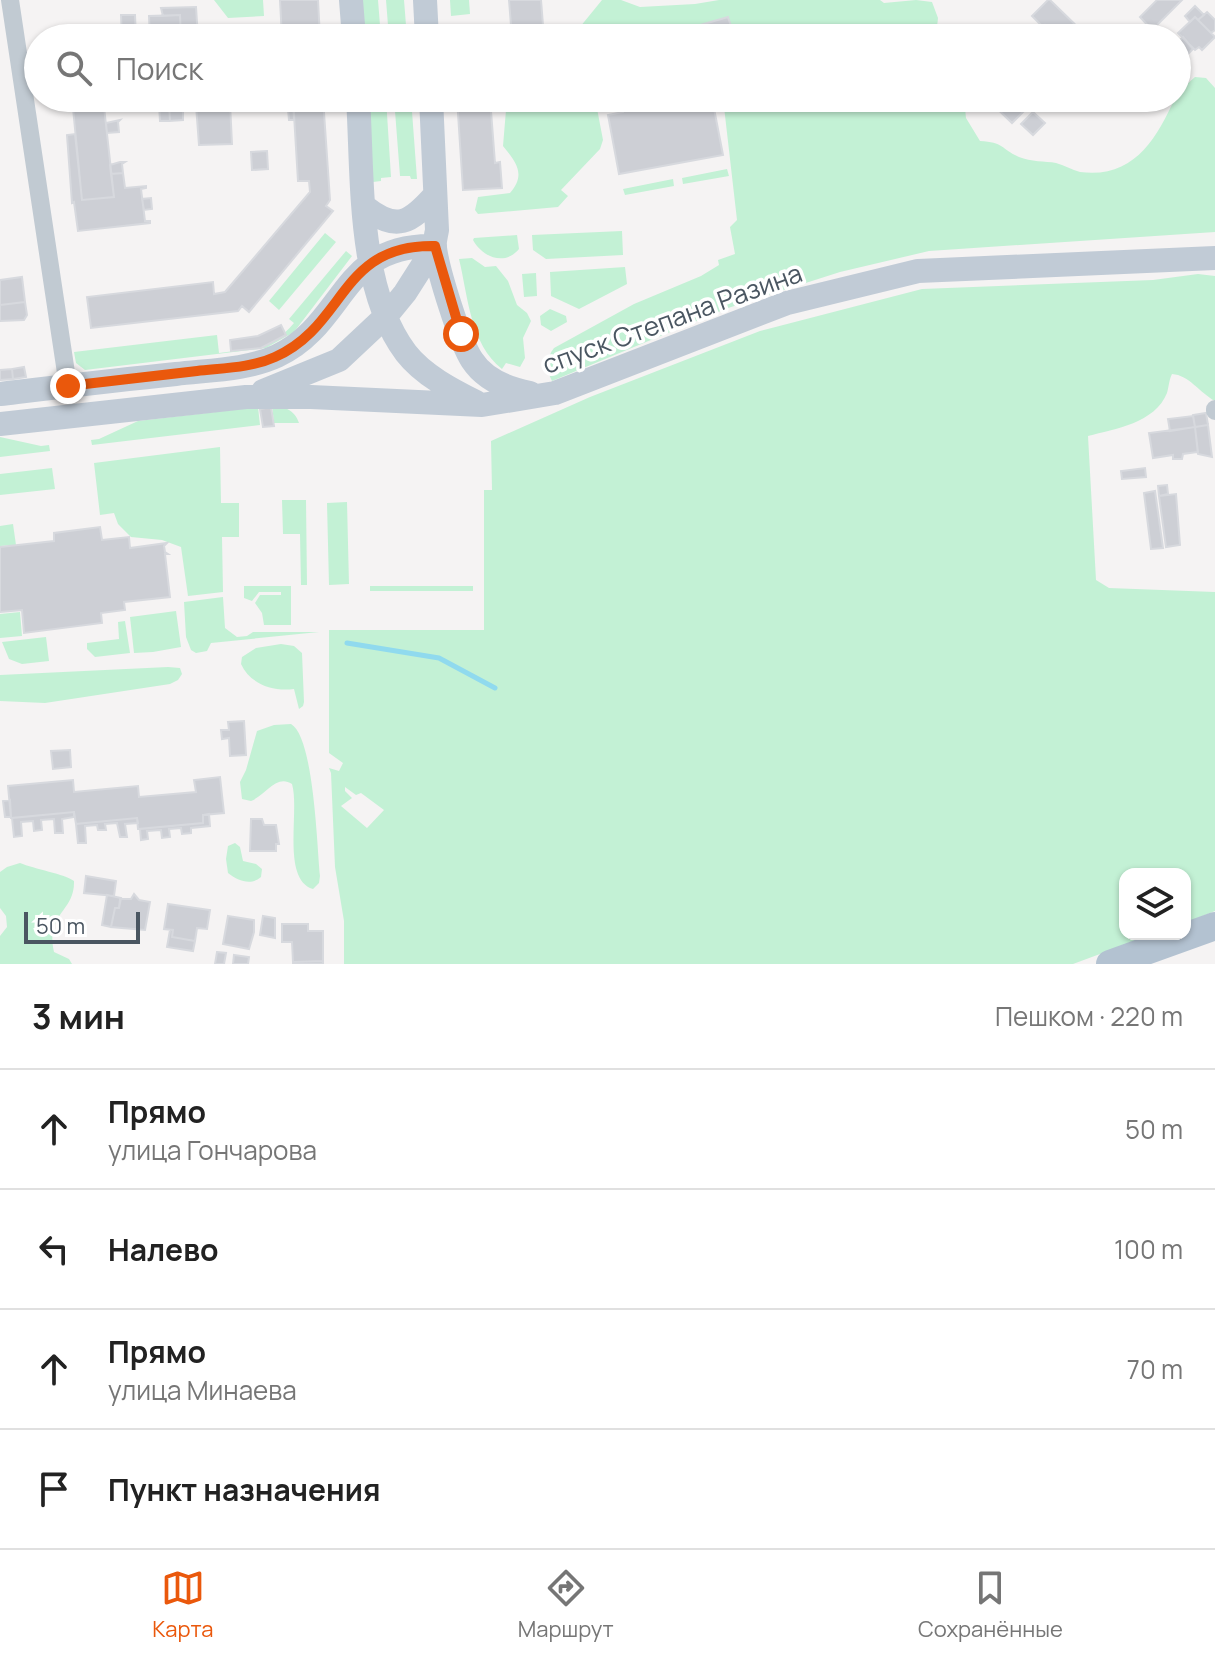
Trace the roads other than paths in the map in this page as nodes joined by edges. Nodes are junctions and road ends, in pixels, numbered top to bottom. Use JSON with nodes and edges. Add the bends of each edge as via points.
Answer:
{"nodes":[{"id":1,"x":10,"y":0,"type":"edge"},
{"id":2,"x":351,"y":0,"type":"edge"},
{"id":3,"x":425,"y":0,"type":"edge"},
{"id":4,"x":353,"y":24,"type":"edge"},
{"id":5,"x":426,"y":24,"type":"edge"},
{"id":6,"x":24,"y":93,"type":"edge"},
{"id":7,"x":27,"y":112,"type":"edge"},
{"id":8,"x":359,"y":112,"type":"edge"},
{"id":9,"x":432,"y":112,"type":"edge"},
{"id":10,"x":435,"y":195,"type":"junction"},
{"id":11,"x":365,"y":207,"type":"junction"},
{"id":12,"x":435,"y":246,"type":"junction"},
{"id":13,"x":1215,"y":258,"type":"edge"},
{"id":14,"x":368,"y":262,"type":"junction"},
{"id":15,"x":387,"y":315,"type":"junction"},
{"id":16,"x":68,"y":386,"type":"junction"},
{"id":17,"x":0,"y":394,"type":"edge"},
{"id":18,"x":543,"y":395,"type":"junction"},
{"id":19,"x":246,"y":397,"type":"junction"},
{"id":20,"x":482,"y":405,"type":"junction"},
{"id":21,"x":0,"y":424,"type":"edge"},
{"id":22,"x":1215,"y":926,"type":"edge"},
{"id":23,"x":1110,"y":964,"type":"edge"}],
"edges":[{"from":1,"to":6,"type":"street"},
{"from":2,"to":4,"type":"main road"},
{"from":3,"to":5,"type":"main road"},
{"from":7,"to":16,"type":"street"},
{"from":8,"to":11,"type":"main road"},
{"from":9,"to":10,"type":"main road"},
{"from":10,"to":11,"type":"main road","via":[[419,212],[396,222]]},
{"from":10,"to":12,"type":"main road"},
{"from":11,"to":14,"type":"main road"},
{"from":12,"to":14,"type":"main road","via":[[399,249]]},
{"from":12,"to":15,"type":"main road"},
{"from":12,"to":18,"type":"main road","via":[[473,362],[507,388]]},
{"from":13,"to":18,"type":"main road","name":"спуск Степана Разина","via":[[918,271],[787,303]]},
{"from":14,"to":15,"type":"main road"},
{"from":14,"to":16,"type":"main road","via":[[318,324],[290,349],[266,361]]},
{"from":15,"to":19,"type":"main road","via":[[339,360]]},
{"from":15,"to":20,"type":"main road","via":[[407,354],[439,381]]},
{"from":16,"to":17,"type":"main road"},
{"from":18,"to":20,"type":"main road","name":"спуск Степана Разина"},
{"from":19,"to":20,"type":"main road","name":"спуск Степана Разина"},
{"from":19,"to":21,"type":"main road"},
{"from":22,"to":23,"type":"main road"}]}
